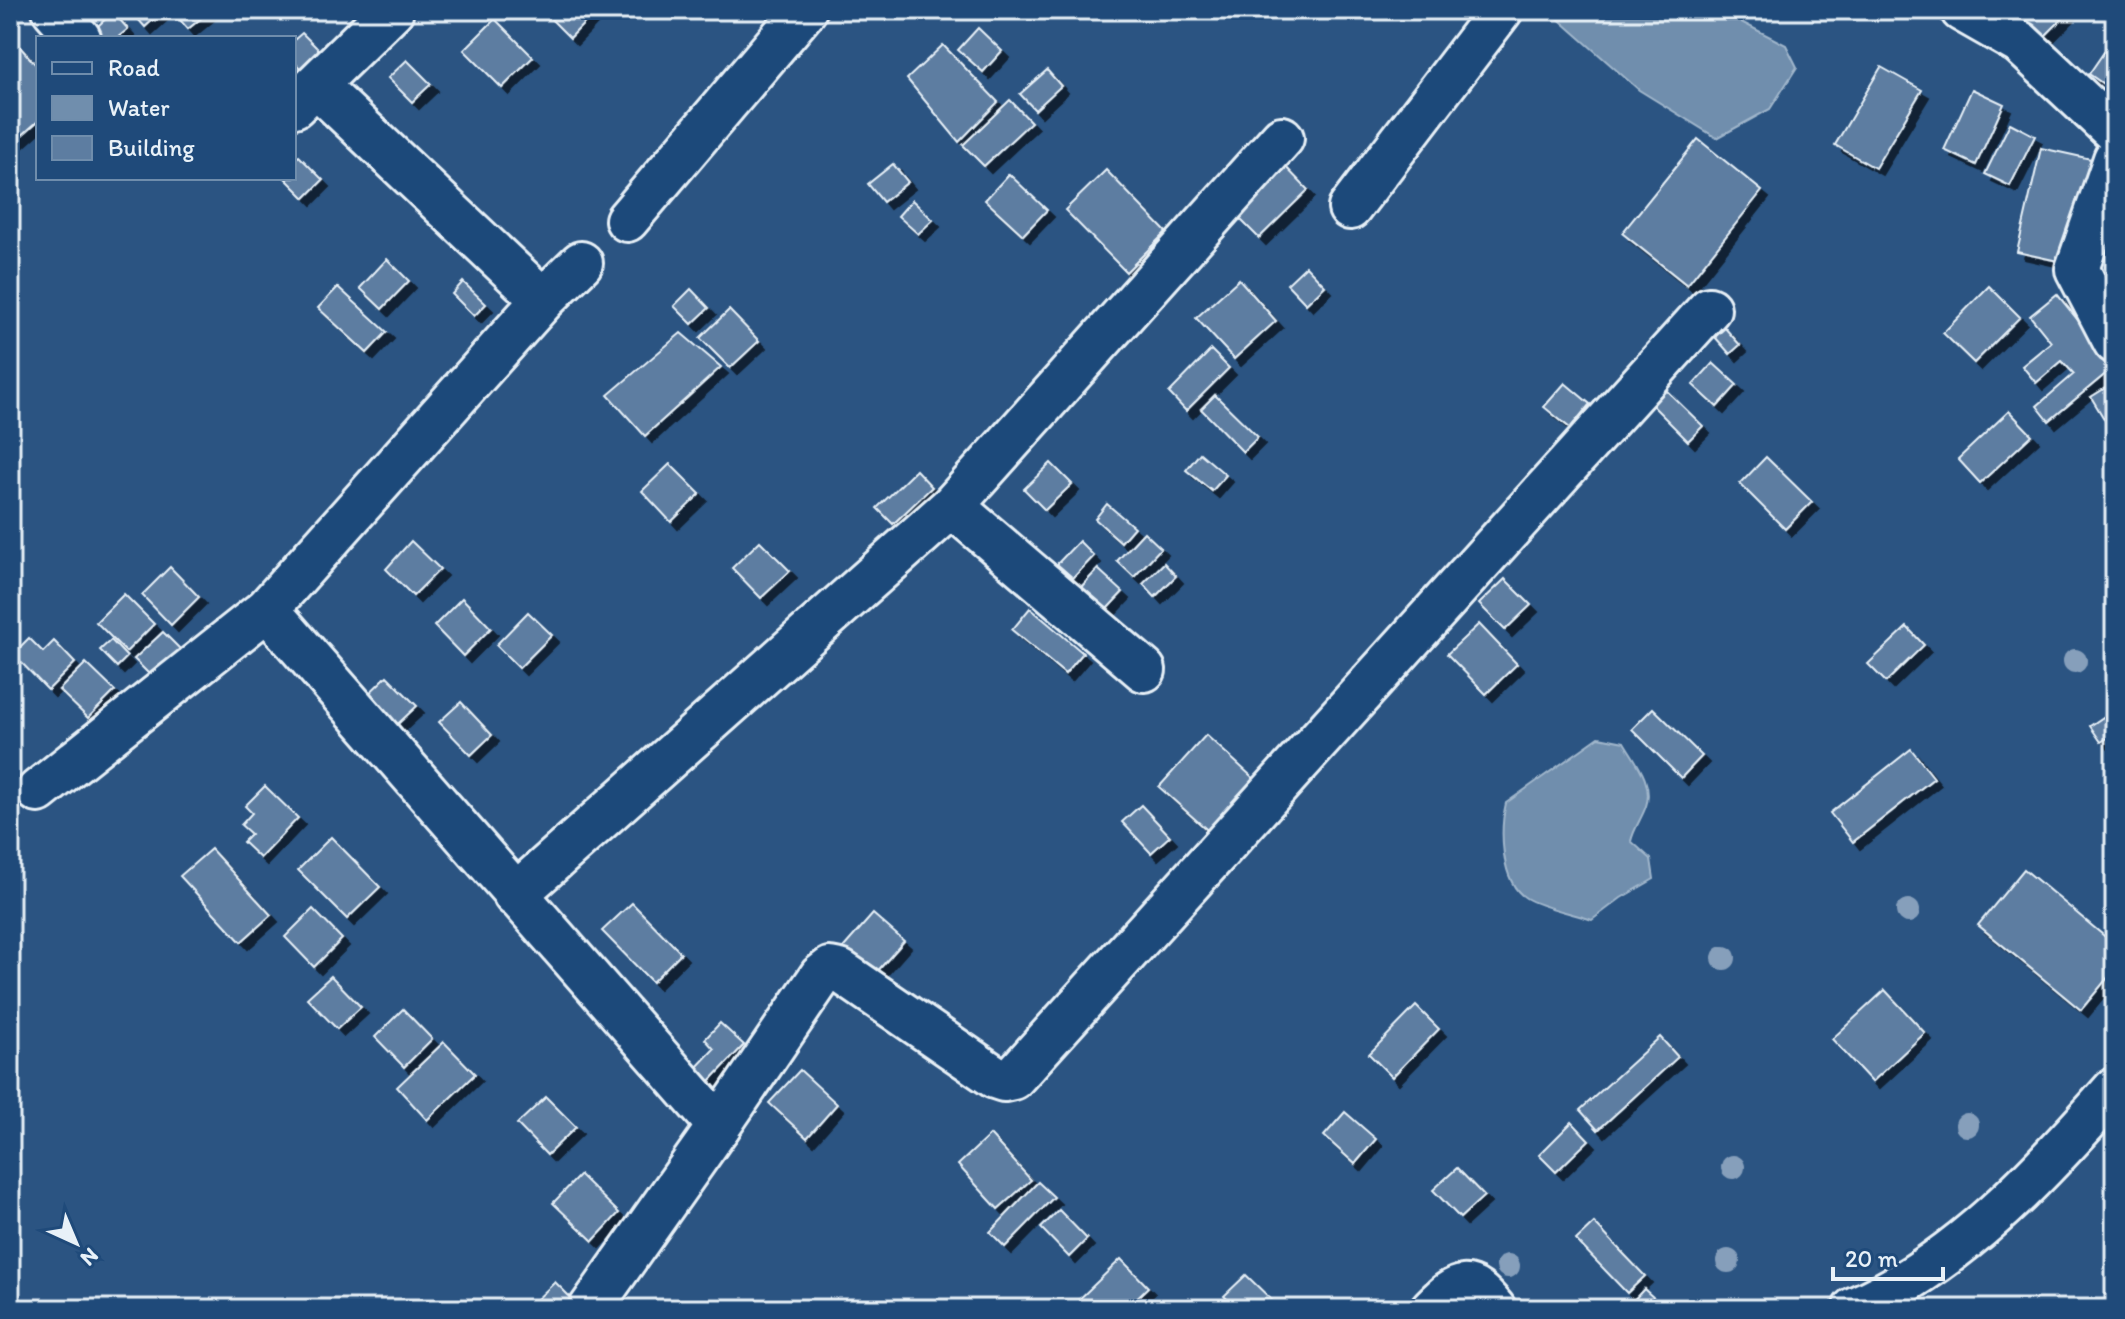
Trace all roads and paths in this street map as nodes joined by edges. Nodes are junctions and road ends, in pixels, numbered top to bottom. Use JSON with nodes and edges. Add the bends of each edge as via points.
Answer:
{"nodes":[{"id":1,"x":54,"y":10,"type":"edge"},
{"id":2,"x":392,"y":10,"type":"edge"},
{"id":3,"x":805,"y":10,"type":"edge"},
{"id":4,"x":1501,"y":10,"type":"edge"},
{"id":5,"x":1962,"y":10,"type":"edge"},
{"id":6,"x":77,"y":36,"type":"edge"},
{"id":7,"x":305,"y":95,"type":"edge"},
{"id":8,"x":2115,"y":132,"type":"edge"},
{"id":9,"x":1282,"y":138,"type":"dead end"},
{"id":10,"x":2115,"y":159,"type":"edge"},
{"id":11,"x":1350,"y":208,"type":"dead end"},
{"id":12,"x":627,"y":220,"type":"dead end"},
{"id":13,"x":581,"y":263,"type":"dead end"},
{"id":14,"x":543,"y":300,"type":"junction"},
{"id":15,"x":1709,"y":309,"type":"dead end"},
{"id":16,"x":2115,"y":342,"type":"edge"},
{"id":17,"x":952,"y":506,"type":"junction"},
{"id":18,"x":267,"y":609,"type":"junction"},
{"id":19,"x":1144,"y":670,"type":"dead end"},
{"id":20,"x":38,"y":791,"type":"dead end"},
{"id":21,"x":515,"y":895,"type":"junction"},
{"id":22,"x":2115,"y":1089,"type":"edge"},
{"id":23,"x":719,"y":1126,"type":"junction"},
{"id":24,"x":590,"y":1309,"type":"edge"},
{"id":25,"x":1432,"y":1309,"type":"edge"},
{"id":26,"x":1494,"y":1309,"type":"edge"},
{"id":27,"x":1854,"y":1309,"type":"edge"}],
"edges":[{"from":1,"to":6,"type":"street"},
{"from":2,"to":7,"type":"street"},
{"from":3,"to":12,"type":"street"},
{"from":4,"to":11,"type":"street"},
{"from":5,"to":8,"type":"street","via":[[2020,43]]},
{"from":7,"to":14,"type":"street"},
{"from":9,"to":17,"type":"street"},
{"from":10,"to":16,"type":"street","via":[[2077,269]]},
{"from":13,"to":14,"type":"street"},
{"from":14,"to":18,"type":"street"},
{"from":15,"to":23,"type":"street","via":[[1013,1078],[995,1077],[830,969]]},
{"from":17,"to":19,"type":"street"},
{"from":17,"to":21,"type":"street"},
{"from":18,"to":20,"type":"street"},
{"from":18,"to":21,"type":"street"},
{"from":21,"to":23,"type":"street"},
{"from":22,"to":27,"type":"street","via":[[2022,1190],[1969,1236],[1909,1279]]},
{"from":23,"to":24,"type":"street"},
{"from":25,"to":26,"type":"street","via":[[1453,1288],[1469,1286]]}]}
